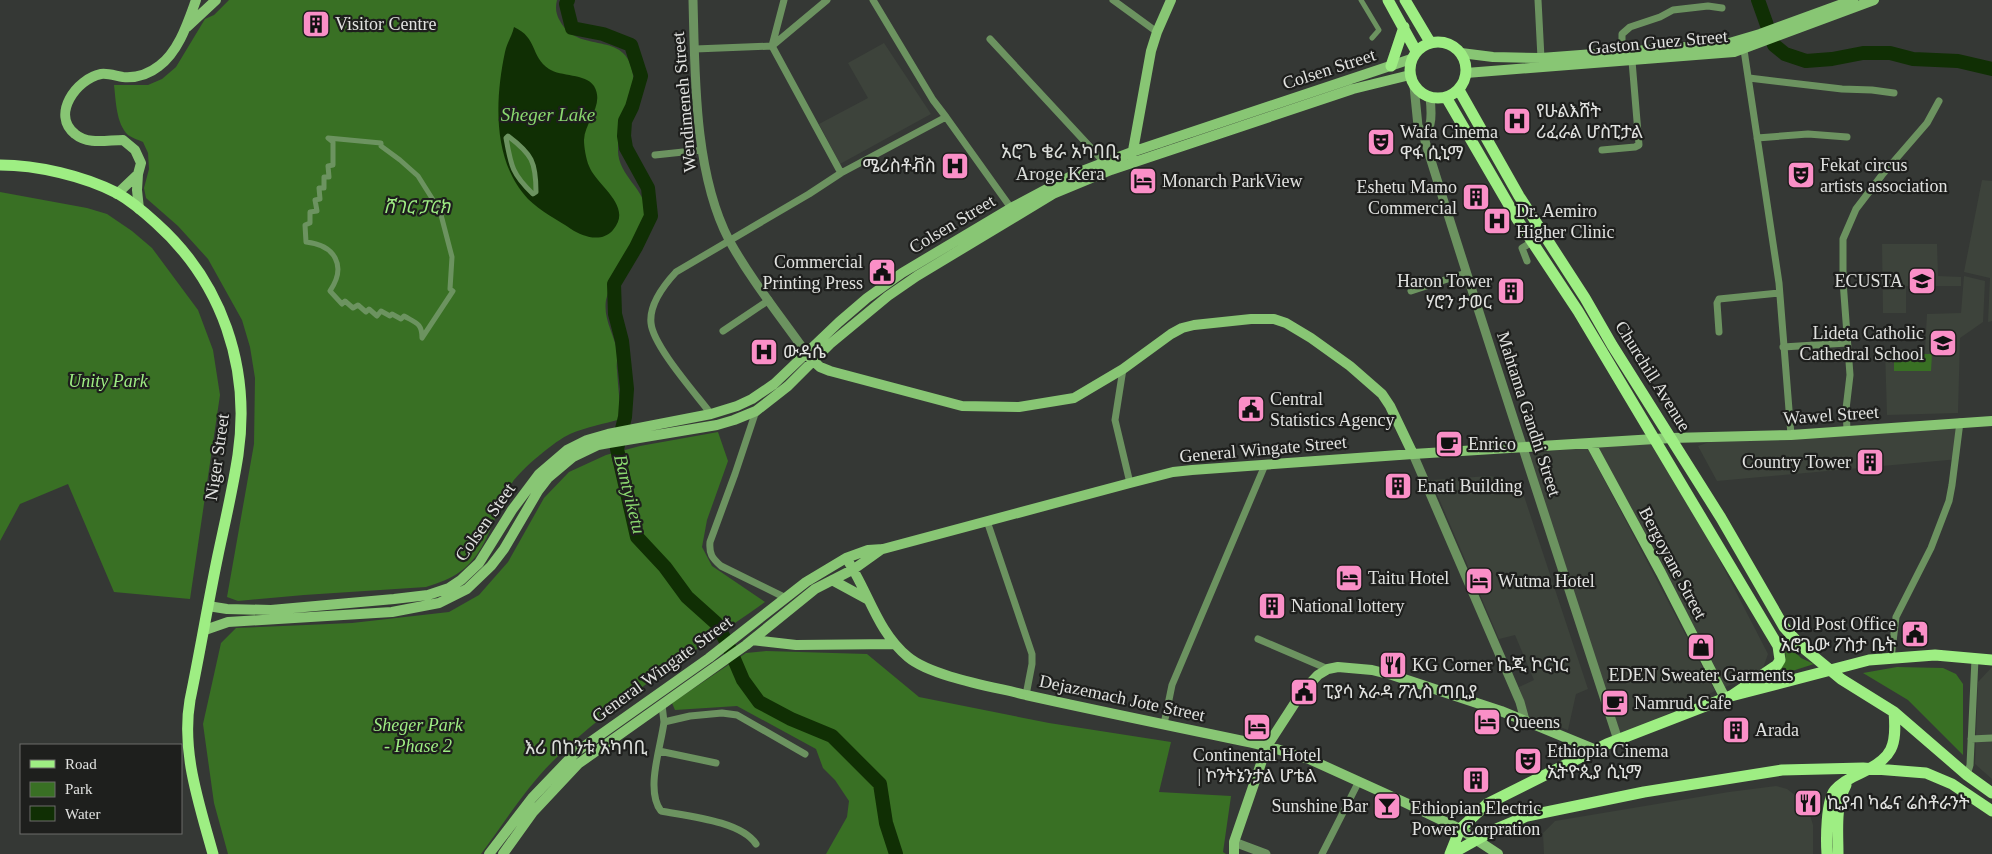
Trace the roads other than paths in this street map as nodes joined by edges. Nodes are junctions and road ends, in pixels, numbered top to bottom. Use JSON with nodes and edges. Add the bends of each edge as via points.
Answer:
{"nodes":[{"id":1,"x":196,"y":0,"type":"edge"},
{"id":2,"x":216,"y":0,"type":"edge"},
{"id":3,"x":693,"y":0,"type":"edge"},
{"id":4,"x":784,"y":0,"type":"edge"},
{"id":5,"x":827,"y":0,"type":"edge"},
{"id":6,"x":873,"y":0,"type":"edge"},
{"id":7,"x":1113,"y":0,"type":"edge"},
{"id":8,"x":1171,"y":0,"type":"edge"},
{"id":9,"x":1361,"y":0,"type":"edge"},
{"id":10,"x":1388,"y":0,"type":"edge"},
{"id":11,"x":1405,"y":0,"type":"edge"},
{"id":12,"x":1538,"y":0,"type":"edge"},
{"id":13,"x":1853,"y":0,"type":"edge"},
{"id":14,"x":1874,"y":0,"type":"edge"},
{"id":15,"x":1722,"y":8,"type":"dead end"},
{"id":16,"x":1404,"y":27,"type":"junction"},
{"id":17,"x":185,"y":30,"type":"junction"},
{"id":18,"x":1157,"y":32,"type":"junction"},
{"id":19,"x":1777,"y":32,"type":"junction"},
{"id":20,"x":1372,"y":38,"type":"dead end"},
{"id":21,"x":1762,"y":38,"type":"junction"},
{"id":22,"x":990,"y":39,"type":"dead end"},
{"id":23,"x":1430,"y":42,"type":"junction"},
{"id":24,"x":772,"y":46,"type":"junction"},
{"id":25,"x":695,"y":49,"type":"junction"},
{"id":26,"x":1744,"y":50,"type":"junction"},
{"id":27,"x":1461,"y":53,"type":"junction"},
{"id":28,"x":1622,"y":53,"type":"junction"},
{"id":29,"x":1414,"y":55,"type":"junction"},
{"id":30,"x":1541,"y":58,"type":"junction"},
{"id":31,"x":1635,"y":58,"type":"junction"},
{"id":32,"x":1391,"y":66,"type":"junction"},
{"id":33,"x":1466,"y":73,"type":"junction"},
{"id":34,"x":1410,"y":75,"type":"junction"},
{"id":35,"x":1749,"y":78,"type":"junction"},
{"id":36,"x":1414,"y":86,"type":"junction"},
{"id":37,"x":1458,"y":90,"type":"junction"},
{"id":38,"x":1894,"y":93,"type":"dead end"},
{"id":39,"x":1446,"y":97,"type":"junction"},
{"id":40,"x":1430,"y":98,"type":"junction"},
{"id":41,"x":1939,"y":101,"type":"dead end"},
{"id":42,"x":946,"y":117,"type":"junction"},
{"id":43,"x":1424,"y":135,"type":"junction"},
{"id":44,"x":1757,"y":138,"type":"junction"},
{"id":45,"x":1847,"y":138,"type":"dead end"},
{"id":46,"x":702,"y":150,"type":"junction"},
{"id":47,"x":1602,"y":150,"type":"dead end"},
{"id":48,"x":1132,"y":152,"type":"junction"},
{"id":49,"x":655,"y":155,"type":"dead end"},
{"id":50,"x":1104,"y":162,"type":"junction"},
{"id":51,"x":1133,"y":164,"type":"junction"},
{"id":52,"x":0,"y":165,"type":"edge"},
{"id":53,"x":841,"y":173,"type":"junction"},
{"id":54,"x":138,"y":174,"type":"junction"},
{"id":55,"x":1051,"y":190,"type":"junction"},
{"id":56,"x":536,"y":192,"type":"joint"},
{"id":57,"x":117,"y":194,"type":"junction"},
{"id":58,"x":1011,"y":208,"type":"junction"},
{"id":59,"x":139,"y":209,"type":"junction"},
{"id":60,"x":729,"y":240,"type":"junction"},
{"id":61,"x":1532,"y":242,"type":"junction"},
{"id":62,"x":1527,"y":261,"type":"dead end"},
{"id":63,"x":1466,"y":273,"type":"junction"},
{"id":64,"x":1411,"y":290,"type":"dead end"},
{"id":65,"x":1779,"y":293,"type":"junction"},
{"id":66,"x":769,"y":300,"type":"junction"},
{"id":67,"x":723,"y":331,"type":"dead end"},
{"id":68,"x":1719,"y":332,"type":"dead end"},
{"id":69,"x":422,"y":338,"type":"joint"},
{"id":70,"x":1847,"y":343,"type":"junction"},
{"id":71,"x":1783,"y":347,"type":"junction"},
{"id":72,"x":810,"y":358,"type":"junction"},
{"id":73,"x":1123,"y":369,"type":"junction"},
{"id":74,"x":756,"y":411,"type":"junction"},
{"id":75,"x":711,"y":414,"type":"junction"},
{"id":76,"x":1992,"y":421,"type":"edge"},
{"id":77,"x":1960,"y":422,"type":"junction"},
{"id":78,"x":654,"y":424,"type":"joint"},
{"id":79,"x":1847,"y":430,"type":"junction"},
{"id":80,"x":1791,"y":435,"type":"junction"},
{"id":81,"x":608,"y":438,"type":"junction"},
{"id":82,"x":1671,"y":438,"type":"junction"},
{"id":83,"x":1655,"y":439,"type":"junction"},
{"id":84,"x":1592,"y":444,"type":"junction"},
{"id":85,"x":1523,"y":448,"type":"junction"},
{"id":86,"x":1414,"y":454,"type":"junction"},
{"id":87,"x":1265,"y":465,"type":"junction"},
{"id":88,"x":1130,"y":483,"type":"junction"},
{"id":89,"x":987,"y":521,"type":"junction"},
{"id":90,"x":883,"y":548,"type":"junction"},
{"id":91,"x":846,"y":558,"type":"junction"},
{"id":92,"x":854,"y":569,"type":"junction"},
{"id":93,"x":832,"y":580,"type":"junction"},
{"id":94,"x":451,"y":592,"type":"junction"},
{"id":95,"x":786,"y":598,"type":"junction"},
{"id":96,"x":867,"y":599,"type":"junction"},
{"id":97,"x":208,"y":606,"type":"junction"},
{"id":98,"x":205,"y":630,"type":"junction"},
{"id":99,"x":1258,"y":640,"type":"dead end"},
{"id":100,"x":749,"y":643,"type":"junction"},
{"id":101,"x":895,"y":644,"type":"junction"},
{"id":102,"x":1891,"y":658,"type":"junction"},
{"id":103,"x":1975,"y":659,"type":"junction"},
{"id":104,"x":1992,"y":660,"type":"edge"},
{"id":105,"x":712,"y":662,"type":"junction"},
{"id":106,"x":1328,"y":669,"type":"junction"},
{"id":107,"x":1830,"y":670,"type":"junction"},
{"id":108,"x":1026,"y":695,"type":"junction"},
{"id":109,"x":1728,"y":697,"type":"junction"},
{"id":110,"x":662,"y":705,"type":"junction"},
{"id":111,"x":1894,"y":712,"type":"junction"},
{"id":112,"x":1525,"y":720,"type":"junction"},
{"id":113,"x":664,"y":722,"type":"junction"},
{"id":114,"x":1164,"y":724,"type":"junction"},
{"id":115,"x":1992,"y":738,"type":"edge"},
{"id":116,"x":1972,"y":739,"type":"junction"},
{"id":117,"x":1618,"y":740,"type":"junction"},
{"id":118,"x":1267,"y":746,"type":"junction"},
{"id":119,"x":1596,"y":750,"type":"junction"},
{"id":120,"x":659,"y":751,"type":"junction"},
{"id":121,"x":804,"y":754,"type":"dead end"},
{"id":122,"x":716,"y":763,"type":"dead end"},
{"id":123,"x":1870,"y":768,"type":"junction"},
{"id":124,"x":1967,"y":775,"type":"junction"},
{"id":125,"x":1850,"y":777,"type":"junction"},
{"id":126,"x":1359,"y":782,"type":"junction"},
{"id":127,"x":1992,"y":793,"type":"edge"},
{"id":128,"x":1992,"y":811,"type":"edge"},
{"id":129,"x":1460,"y":829,"type":"junction"},
{"id":130,"x":1478,"y":840,"type":"junction"},
{"id":131,"x":1234,"y":842,"type":"junction"},
{"id":132,"x":756,"y":844,"type":"dead end"},
{"id":133,"x":503,"y":850,"type":"edge"},
{"id":134,"x":213,"y":854,"type":"edge"},
{"id":135,"x":489,"y":854,"type":"edge"},
{"id":136,"x":1234,"y":854,"type":"edge"},
{"id":137,"x":1266,"y":854,"type":"edge"},
{"id":138,"x":1322,"y":854,"type":"edge"},
{"id":139,"x":1450,"y":854,"type":"edge"},
{"id":140,"x":1498,"y":854,"type":"edge"},
{"id":141,"x":1826,"y":854,"type":"edge"},
{"id":142,"x":1838,"y":854,"type":"edge"}],
"edges":[{"from":1,"to":17,"type":"main road"},
{"from":2,"to":17,"type":"main road"},
{"from":3,"to":25,"type":"street","name":"Wendimeneh Street"},
{"from":4,"to":24,"type":"street"},
{"from":5,"to":24,"type":"street"},
{"from":6,"to":42,"type":"street"},
{"from":7,"to":18,"type":"street"},
{"from":8,"to":18,"type":"main road"},
{"from":9,"to":20,"type":"street","via":[[1379,30]]},
{"from":10,"to":16,"type":"main road"},
{"from":11,"to":23,"type":"main road"},
{"from":12,"to":30,"type":"street"},
{"from":13,"to":19,"type":"main road","name":"Gaston Guez Street"},
{"from":14,"to":19,"type":"main road","name":"Gaston Guez Street"},
{"from":15,"to":28,"type":"street","via":[[1708,6],[1673,10],[1630,27],[1622,34]]},
{"from":16,"to":29,"type":"main road"},
{"from":16,"to":32,"type":"main road"},
{"from":17,"to":54,"type":"main road","via":[[157,68],[140,76],[101,74],[93,77],[80,86],[66,108],[66,122],[78,137],[93,141],[123,140],[130,144],[141,163]]},
{"from":18,"to":48,"type":"main road"},
{"from":19,"to":21,"type":"main road","name":"Gaston Guez Street"},
{"from":21,"to":26,"type":"main road","name":"Gaston Guez Street"},
{"from":21,"to":31,"type":"main road","name":"Gaston Guez Street"},
{"from":22,"to":50,"type":"street"},
{"from":23,"to":27,"type":"main road","via":[[1447,43]]},
{"from":23,"to":29,"type":"main road"},
{"from":24,"to":25,"type":"street"},
{"from":24,"to":53,"type":"street"},
{"from":25,"to":46,"type":"street","name":"Wendimeneh Street"},
{"from":26,"to":31,"type":"main road","name":"Gaston Guez Street","via":[[1724,54]]},
{"from":26,"to":35,"type":"street"},
{"from":27,"to":30,"type":"main road","name":"Gaston Guez Street"},
{"from":27,"to":33,"type":"main road"},
{"from":28,"to":30,"type":"main road","name":"Gaston Guez Street"},
{"from":28,"to":31,"type":"main road","name":"Gaston Guez Street"},
{"from":29,"to":32,"type":"main road","name":"Colsen Street"},
{"from":29,"to":34,"type":"main road"},
{"from":31,"to":33,"type":"main road","name":"Gaston Guez Street"},
{"from":31,"to":47,"type":"street","via":[[1639,145]]},
{"from":32,"to":48,"type":"main road","name":"Colsen Street"},
{"from":33,"to":37,"type":"main road"},
{"from":34,"to":36,"type":"main road"},
{"from":34,"to":51,"type":"main road","via":[[1353,89]]},
{"from":35,"to":38,"type":"street"},
{"from":35,"to":44,"type":"street"},
{"from":36,"to":40,"type":"main road"},
{"from":36,"to":43,"type":"street","name":"Mahtama Gandhi Street","via":[[1418,126]]},
{"from":37,"to":39,"type":"main road"},
{"from":37,"to":82,"type":"main road","name":"Churchill Avenue","via":[[1519,196]]},
{"from":39,"to":40,"type":"main road"},
{"from":39,"to":61,"type":"main road","name":"Churchill Avenue"},
{"from":40,"to":43,"type":"street","via":[[1431,116]]},
{"from":41,"to":70,"type":"street","via":[[1927,123],[1869,191],[1848,225],[1842,255]]},
{"from":42,"to":53,"type":"street"},
{"from":42,"to":58,"type":"street"},
{"from":43,"to":63,"type":"street","name":"Mahtama Gandhi Street"},
{"from":44,"to":45,"type":"street","via":[[1802,134]]},
{"from":44,"to":65,"type":"street"},
{"from":46,"to":49,"type":"street"},
{"from":46,"to":60,"type":"street","name":"Wendimeneh Street","via":[[711,193]]},
{"from":48,"to":50,"type":"main road","name":"Colsen Street"},
{"from":48,"to":51,"type":"main road"},
{"from":50,"to":55,"type":"main road","name":"Colsen Street"},
{"from":51,"to":55,"type":"main road"},
{"from":52,"to":57,"type":"main road","name":"Niger Street","via":[[54,170]]},
{"from":53,"to":60,"type":"street"},
{"from":54,"to":57,"type":"main road"},
{"from":54,"to":59,"type":"main road"},
{"from":55,"to":58,"type":"main road","name":"Colsen Street"},
{"from":55,"to":72,"type":"main road","via":[[904,284]]},
{"from":56,"to":56,"type":"street","via":[[536,172],[531,158],[508,136],[511,166],[518,179],[533,194]]},
{"from":57,"to":59,"type":"main road","name":"Niger Street"},
{"from":58,"to":72,"type":"main road","name":"Colsen Street","via":[[902,273],[867,298],[839,322]]},
{"from":59,"to":97,"type":"main road","name":"Niger Street","via":[[173,237],[204,278],[228,331],[240,383],[238,455]]},
{"from":60,"to":66,"type":"street","name":"Wendimeneh Street"},
{"from":60,"to":75,"type":"street","via":[[676,272],[663,286],[650,322],[662,349]]},
{"from":61,"to":62,"type":"street","via":[[1522,248]]},
{"from":61,"to":83,"type":"main road","name":"Churchill Avenue"},
{"from":63,"to":64,"type":"street"},
{"from":63,"to":85,"type":"street","name":"Mahtama Gandhi Street"},
{"from":65,"to":68,"type":"street","via":[[1719,299]]},
{"from":65,"to":71,"type":"street"},
{"from":66,"to":67,"type":"street"},
{"from":66,"to":72,"type":"street","name":"Wendimeneh Street"},
{"from":69,"to":69,"type":"street","via":[[453,291],[450,289],[452,257],[440,211],[418,176],[381,143],[328,138],[333,142],[333,165],[328,166],[329,177],[324,177],[324,188],[319,188],[316,211],[310,212],[310,224],[305,225],[306,242],[327,247],[334,256],[338,275],[330,291],[342,304],[345,301],[353,308],[358,305],[377,316],[381,311],[402,319],[404,316],[419,325]]},
{"from":70,"to":71,"type":"street"},
{"from":70,"to":79,"type":"street","via":[[1850,374]]},
{"from":71,"to":80,"type":"street"},
{"from":72,"to":73,"type":"main road","via":[[830,371],[962,406],[997,408],[1048,404],[1074,398]]},
{"from":72,"to":74,"type":"main road","via":[[788,386]]},
{"from":72,"to":75,"type":"main road","name":"Colsen Street","via":[[752,399]]},
{"from":73,"to":86,"type":"main road","via":[[1182,328],[1274,319],[1311,338],[1382,394]]},
{"from":73,"to":88,"type":"street","via":[[1115,420]]},
{"from":74,"to":81,"type":"main road","via":[[734,420],[657,435]]},
{"from":74,"to":95,"type":"street","via":[[709,550],[721,566]]},
{"from":75,"to":78,"type":"main road","name":"Colsen Street"},
{"from":76,"to":77,"type":"main road","name":"Wawel Street"},
{"from":77,"to":79,"type":"main road","name":"Wawel Street"},
{"from":77,"to":102,"type":"street","via":[[1948,501],[1930,548],[1896,617]]},
{"from":78,"to":81,"type":"main road","name":"Colsen Steet"},
{"from":79,"to":80,"type":"main road","name":"Wawel Street"},
{"from":80,"to":82,"type":"main road","name":"Wawel Street"},
{"from":81,"to":94,"type":"main road","name":"Colsen Steet","via":[[587,440],[568,450],[539,474],[512,510],[480,563]]},
{"from":82,"to":83,"type":"main road","name":"Wawel Street"},
{"from":82,"to":107,"type":"main road","name":"Churchill Avenue","via":[[1784,627],[1800,646]]},
{"from":83,"to":84,"type":"main road","name":"General Wingate Street"},
{"from":83,"to":109,"type":"main road","name":"Churchill Avenue","via":[[1778,646],[1780,660],[1772,670]]},
{"from":84,"to":85,"type":"main road","name":"General Wingate Street"},
{"from":84,"to":109,"type":"main road","name":"Bergoyane Street"},
{"from":85,"to":86,"type":"main road","name":"General Wingate Street"},
{"from":85,"to":117,"type":"street","name":"Mahtama Gandhi Street"},
{"from":86,"to":87,"type":"main road","name":"General Wingate Street"},
{"from":86,"to":112,"type":"street"},
{"from":87,"to":88,"type":"main road","name":"General Wingate Street","via":[[1173,472]]},
{"from":87,"to":114,"type":"street","via":[[1172,686]]},
{"from":88,"to":89,"type":"main road","name":"General Wingate Street"},
{"from":89,"to":90,"type":"main road","name":"General Wingate Street"},
{"from":89,"to":108,"type":"street","via":[[1032,654]]},
{"from":90,"to":91,"type":"main road","name":"General Wingate Street"},
{"from":90,"to":92,"type":"main road","name":"General Wingate Street"},
{"from":91,"to":92,"type":"main road","name":"Dejazemach Jote Street"},
{"from":91,"to":95,"type":"main road","name":"General Wingate Street"},
{"from":92,"to":93,"type":"main road","name":"General Wingate Street"},
{"from":92,"to":96,"type":"main road","name":"Dejazemach Jote Street"},
{"from":93,"to":96,"type":"main road"},
{"from":93,"to":100,"type":"main road","name":"General Wingate Street","via":[[801,599]]},
{"from":94,"to":97,"type":"main road","name":"Colsen Steet","via":[[271,610]]},
{"from":94,"to":98,"type":"main road","via":[[439,603],[392,612],[228,622]]},
{"from":95,"to":105,"type":"main road","name":"General Wingate Street","via":[[738,635]]},
{"from":96,"to":101,"type":"main road","name":"Dejazemach Jote Street"},
{"from":97,"to":98,"type":"main road","name":"Niger Street"},
{"from":98,"to":134,"type":"main road","name":"Niger Street","via":[[186,732],[191,772]]},
{"from":99,"to":106,"type":"street"},
{"from":100,"to":101,"type":"main road"},
{"from":100,"to":105,"type":"main road","name":"General Wingate Street"},
{"from":101,"to":108,"type":"main road","name":"Dejazemach Jote Street","via":[[917,664],[941,674]]},
{"from":102,"to":103,"type":"main road","via":[[1935,655]]},
{"from":102,"to":107,"type":"main road"},
{"from":103,"to":104,"type":"main road"},
{"from":103,"to":116,"type":"street"},
{"from":105,"to":110,"type":"main road","name":"General Wingate Street"},
{"from":105,"to":133,"type":"main road","name":"General Wingate Street","via":[[576,752],[532,798]]},
{"from":106,"to":112,"type":"main road","via":[[1372,670],[1392,675]]},
{"from":106,"to":118,"type":"main road","via":[[1302,692]]},
{"from":107,"to":109,"type":"main road"},
{"from":107,"to":111,"type":"main road","name":"Churchill Avenue"},
{"from":108,"to":114,"type":"main road","name":"Dejazemach Jote Street"},
{"from":109,"to":117,"type":"main road"},
{"from":110,"to":113,"type":"street"},
{"from":110,"to":133,"type":"main road","name":"General Wingate Street","via":[[578,764]]},
{"from":111,"to":123,"type":"main road","via":[[1896,736],[1892,749],[1887,757]]},
{"from":111,"to":124,"type":"main road","name":"Churchill Avenue"},
{"from":112,"to":119,"type":"main road"},
{"from":113,"to":120,"type":"street"},
{"from":113,"to":121,"type":"street","via":[[698,715],[737,715]]},
{"from":114,"to":118,"type":"main road","name":"Dejazemach Jote Street"},
{"from":115,"to":116,"type":"street"},
{"from":116,"to":124,"type":"street"},
{"from":117,"to":119,"type":"main road"},
{"from":118,"to":126,"type":"main road","name":"Dejazemach Jote Street","via":[[1309,758]]},
{"from":118,"to":131,"type":"main road"},
{"from":119,"to":129,"type":"main road","via":[[1487,804]]},
{"from":120,"to":122,"type":"street"},
{"from":120,"to":132,"type":"street","via":[[654,793],[661,811],[728,825],[752,837]]},
{"from":123,"to":125,"type":"main road"},
{"from":123,"to":128,"type":"main road","via":[[1926,773],[1952,784]]},
{"from":123,"to":130,"type":"main road","via":[[1782,770],[1644,792],[1527,816]]},
{"from":124,"to":127,"type":"main road","name":"Churchill Avenue"},
{"from":125,"to":141,"type":"main road","via":[[1834,790],[1826,826]]},
{"from":125,"to":142,"type":"main road","via":[[1841,794]]},
{"from":126,"to":129,"type":"main road","name":"Dejazemach Jote Street"},
{"from":126,"to":138,"type":"street"},
{"from":129,"to":130,"type":"main road","name":"Dejazemach Jote Street"},
{"from":129,"to":139,"type":"main road"},
{"from":130,"to":139,"type":"main road"},
{"from":130,"to":140,"type":"main road","name":"Dejazemach Jote Street"},
{"from":131,"to":136,"type":"main road"},
{"from":131,"to":137,"type":"street"},
{"from":133,"to":135,"type":"main road","name":"General Wingate Street"}]}
